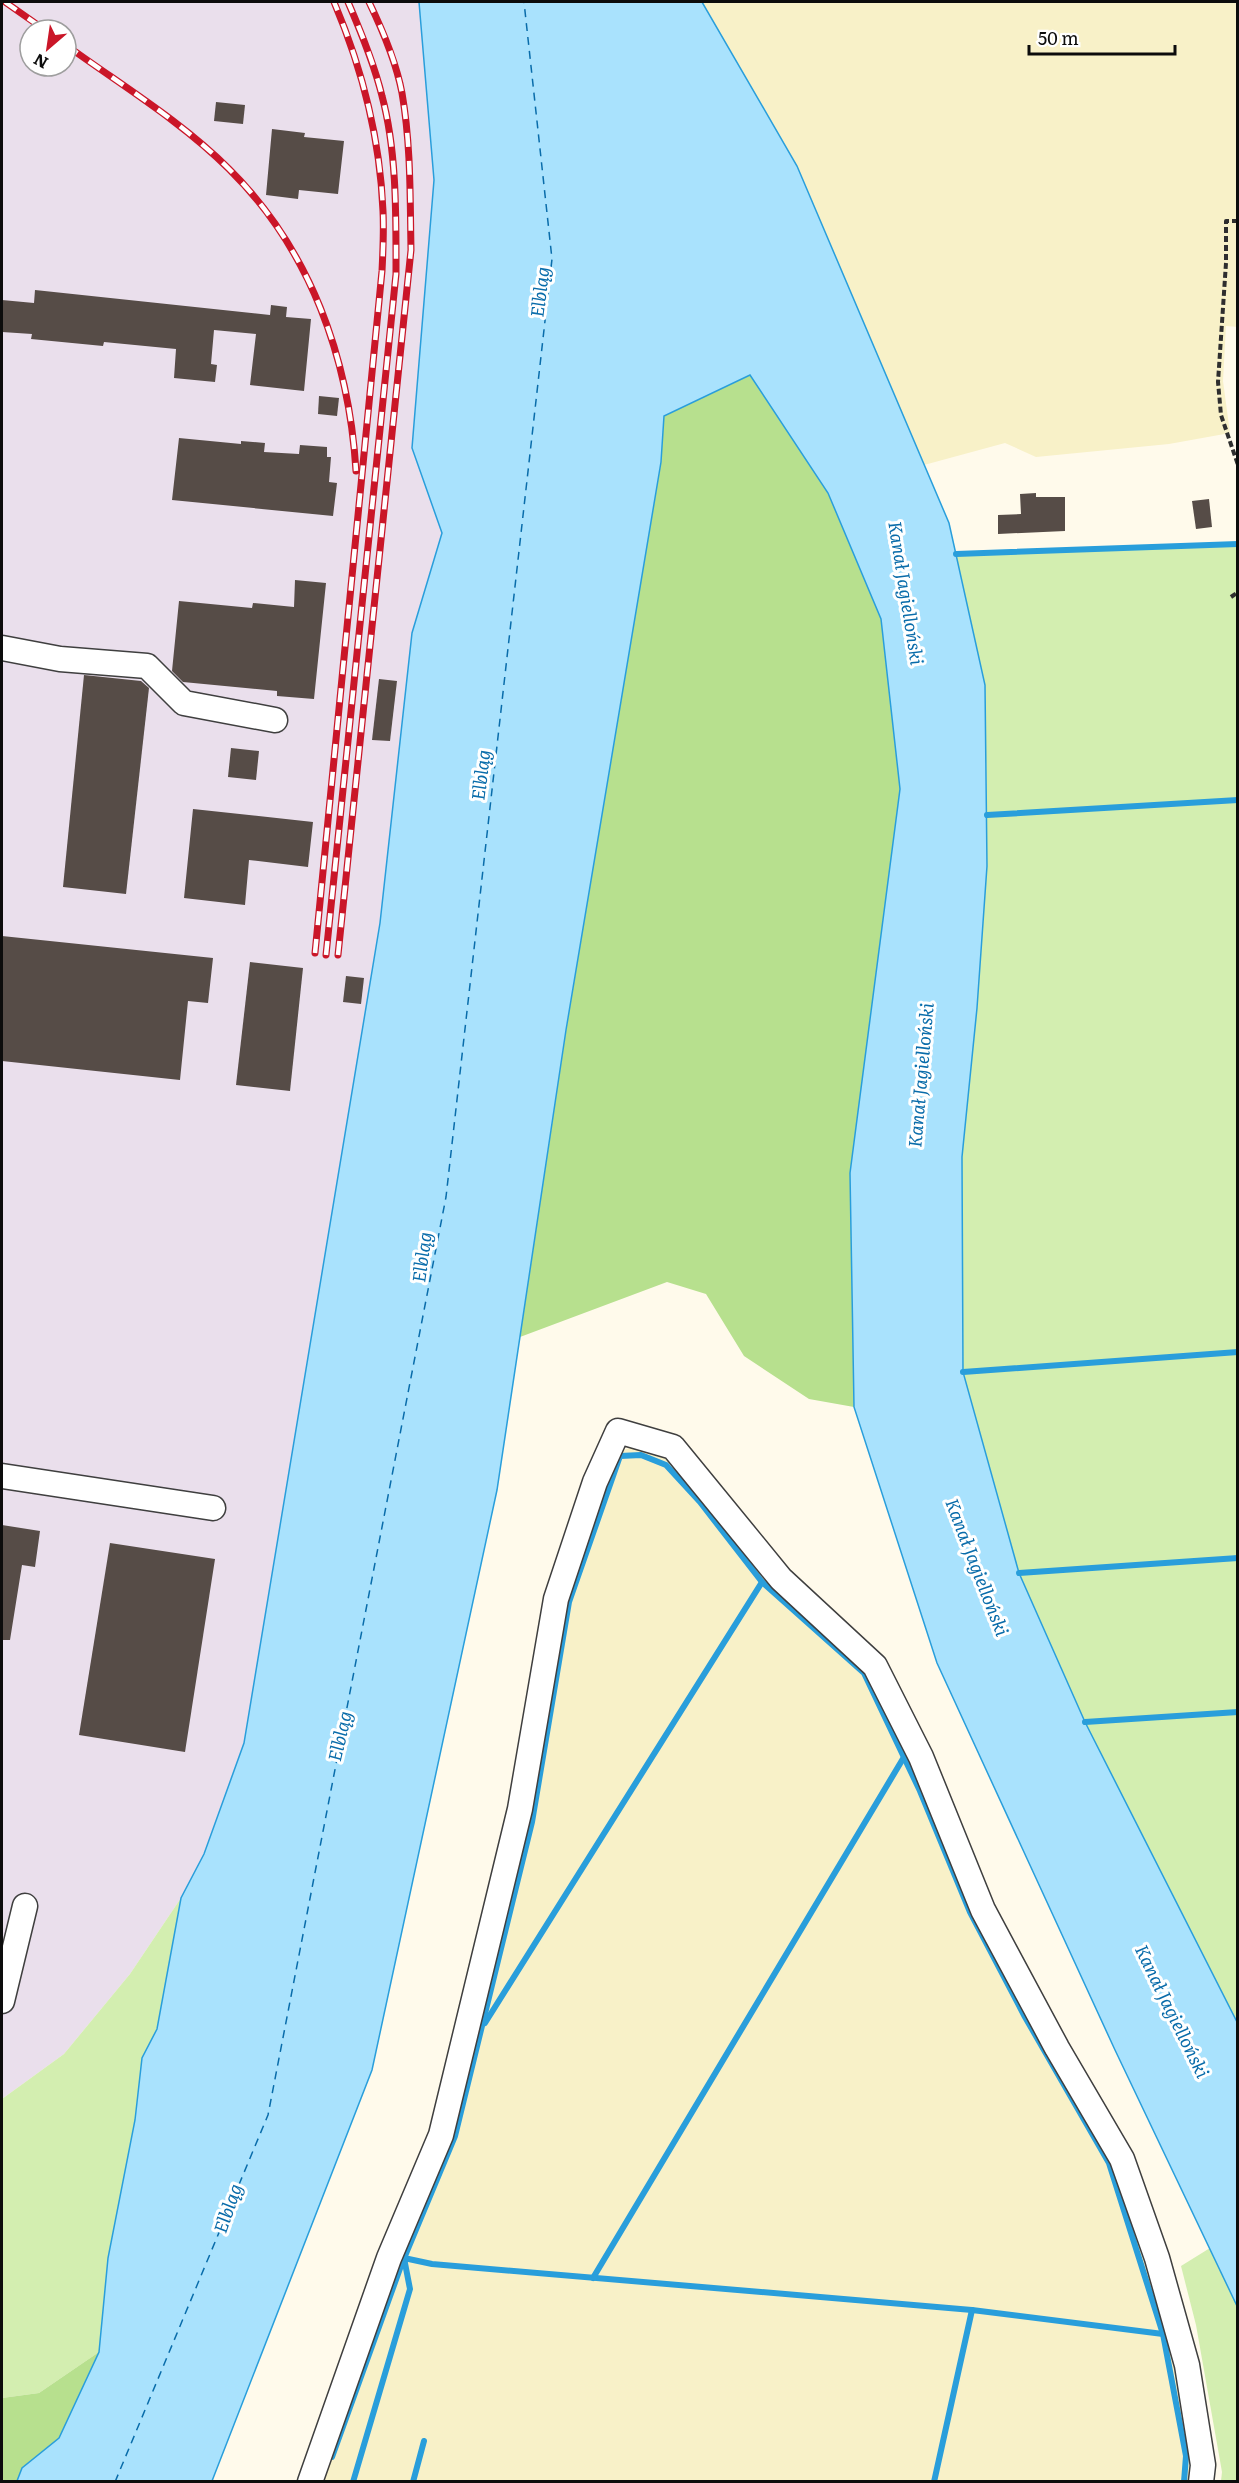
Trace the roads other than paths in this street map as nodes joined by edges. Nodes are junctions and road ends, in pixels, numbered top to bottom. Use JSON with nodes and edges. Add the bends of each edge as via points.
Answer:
{"nodes":[{"id":1,"x":2,"y":648,"type":"edge"},
{"id":2,"x":275,"y":720,"type":"dead end"},
{"id":3,"x":2,"y":1476,"type":"edge"},
{"id":4,"x":213,"y":1508,"type":"dead end"},
{"id":5,"x":25,"y":1906,"type":"dead end"},
{"id":6,"x":2,"y":2001,"type":"edge"},
{"id":7,"x":310,"y":2481,"type":"edge"},
{"id":8,"x":1201,"y":2481,"type":"edge"}],
"edges":[{"from":1,"to":2,"type":"street","via":[[60,659],[147,666],[184,704]]},
{"from":3,"to":4,"type":"street"},
{"from":5,"to":6,"type":"street"},
{"from":7,"to":8,"type":"street","via":[[389,2258],[441,2135],[520,1809],[556,1599],[618,1431],[673,1447],[781,1579],[875,1666],[921,1757],[983,1910],[1122,2159],[1157,2258],[1187,2365],[1203,2465]]}]}
